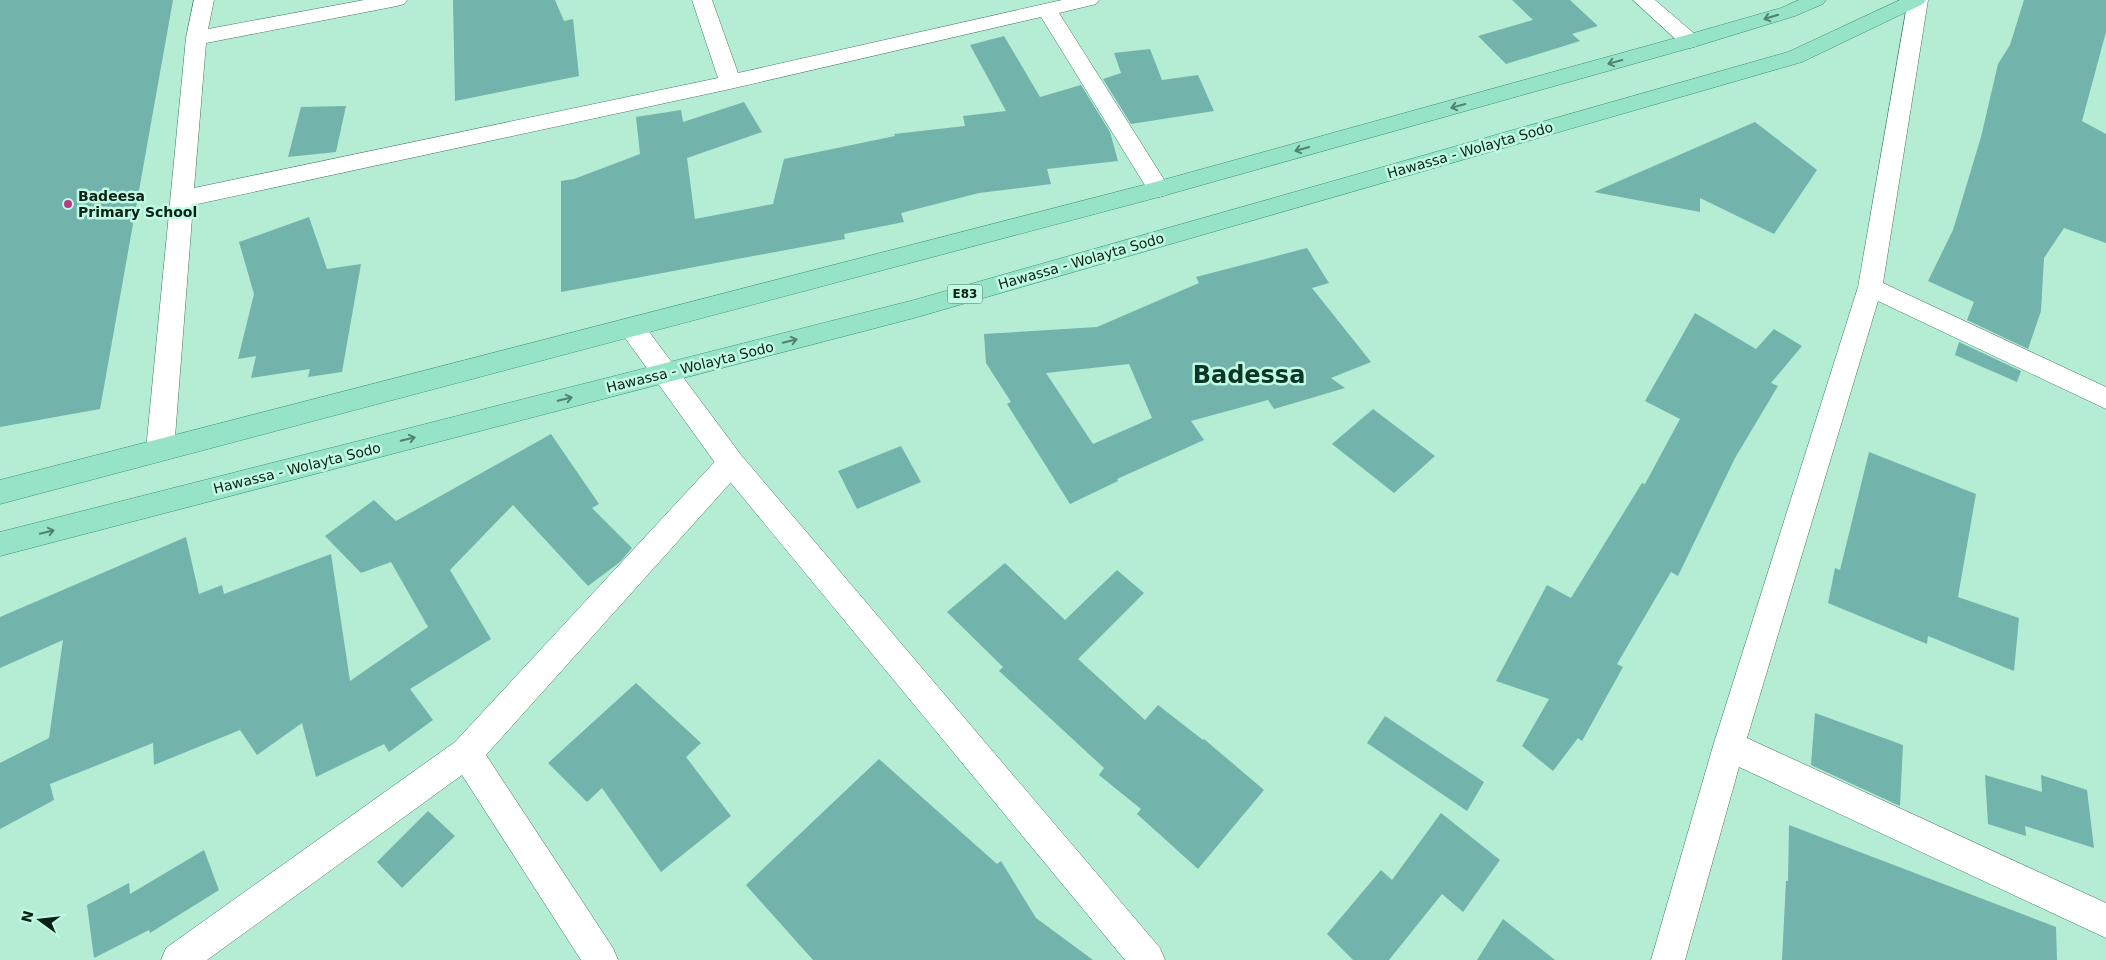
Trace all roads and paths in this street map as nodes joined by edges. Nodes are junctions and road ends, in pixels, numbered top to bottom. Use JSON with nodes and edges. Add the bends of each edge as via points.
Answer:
{"nodes":[{"id":1,"x":204,"y":0,"type":"edge"},
{"id":2,"x":397,"y":0,"type":"edge"},
{"id":3,"x":702,"y":0,"type":"edge"},
{"id":4,"x":1090,"y":0,"type":"edge"},
{"id":5,"x":1643,"y":0,"type":"edge"},
{"id":6,"x":1816,"y":0,"type":"edge"},
{"id":7,"x":1917,"y":0,"type":"edge"},
{"id":8,"x":1047,"y":10,"type":"junction"},
{"id":9,"x":196,"y":38,"type":"junction"},
{"id":10,"x":1690,"y":42,"type":"junction"},
{"id":11,"x":730,"y":82,"type":"junction"},
{"id":12,"x":1159,"y":189,"type":"junction"},
{"id":13,"x":182,"y":199,"type":"junction"},
{"id":14,"x":1870,"y":287,"type":"junction"},
{"id":15,"x":632,"y":328,"type":"junction"},
{"id":16,"x":665,"y":373,"type":"junction"},
{"id":17,"x":2106,"y":399,"type":"edge"},
{"id":18,"x":160,"y":450,"type":"junction"},
{"id":19,"x":731,"y":463,"type":"junction"},
{"id":20,"x":0,"y":492,"type":"edge"},
{"id":21,"x":0,"y":544,"type":"edge"},
{"id":22,"x":1729,"y":746,"type":"junction"},
{"id":23,"x":466,"y":753,"type":"junction"},
{"id":24,"x":2106,"y":921,"type":"edge"},
{"id":25,"x":178,"y":960,"type":"edge"},
{"id":26,"x":600,"y":960,"type":"edge"},
{"id":27,"x":1148,"y":960,"type":"edge"},
{"id":28,"x":1668,"y":960,"type":"edge"}],
"edges":[{"from":1,"to":9,"type":"street"},
{"from":2,"to":9,"type":"street"},
{"from":3,"to":11,"type":"street"},
{"from":4,"to":8,"type":"street"},
{"from":5,"to":10,"type":"street"},
{"from":6,"to":10,"type":"main road","one_way":true,"via":[[1788,12]]},
{"from":7,"to":14,"type":"street"},
{"from":16,"to":7,"type":"main road","name":"Hawassa - Wolayta Sodo","number":"E83","one_way":true,"via":[[923,306],[1795,57]]},
{"from":8,"to":11,"type":"street"},
{"from":8,"to":12,"type":"street"},
{"from":9,"to":13,"type":"street"},
{"from":10,"to":12,"type":"main road","one_way":true},
{"from":11,"to":13,"type":"street"},
{"from":12,"to":15,"type":"main road"},
{"from":13,"to":18,"type":"street"},
{"from":14,"to":17,"type":"street"},
{"from":14,"to":22,"type":"street"},
{"from":15,"to":16,"type":"street"},
{"from":15,"to":18,"type":"main road"},
{"from":16,"to":19,"type":"street"},
{"from":21,"to":16,"type":"main road","name":"Hawassa - Wolayta Sodo","number":"E83","one_way":true},
{"from":18,"to":20,"type":"main road"},
{"from":19,"to":23,"type":"street"},
{"from":19,"to":27,"type":"street"},
{"from":22,"to":24,"type":"street"},
{"from":22,"to":28,"type":"street"},
{"from":23,"to":25,"type":"street"},
{"from":23,"to":26,"type":"street"}]}
